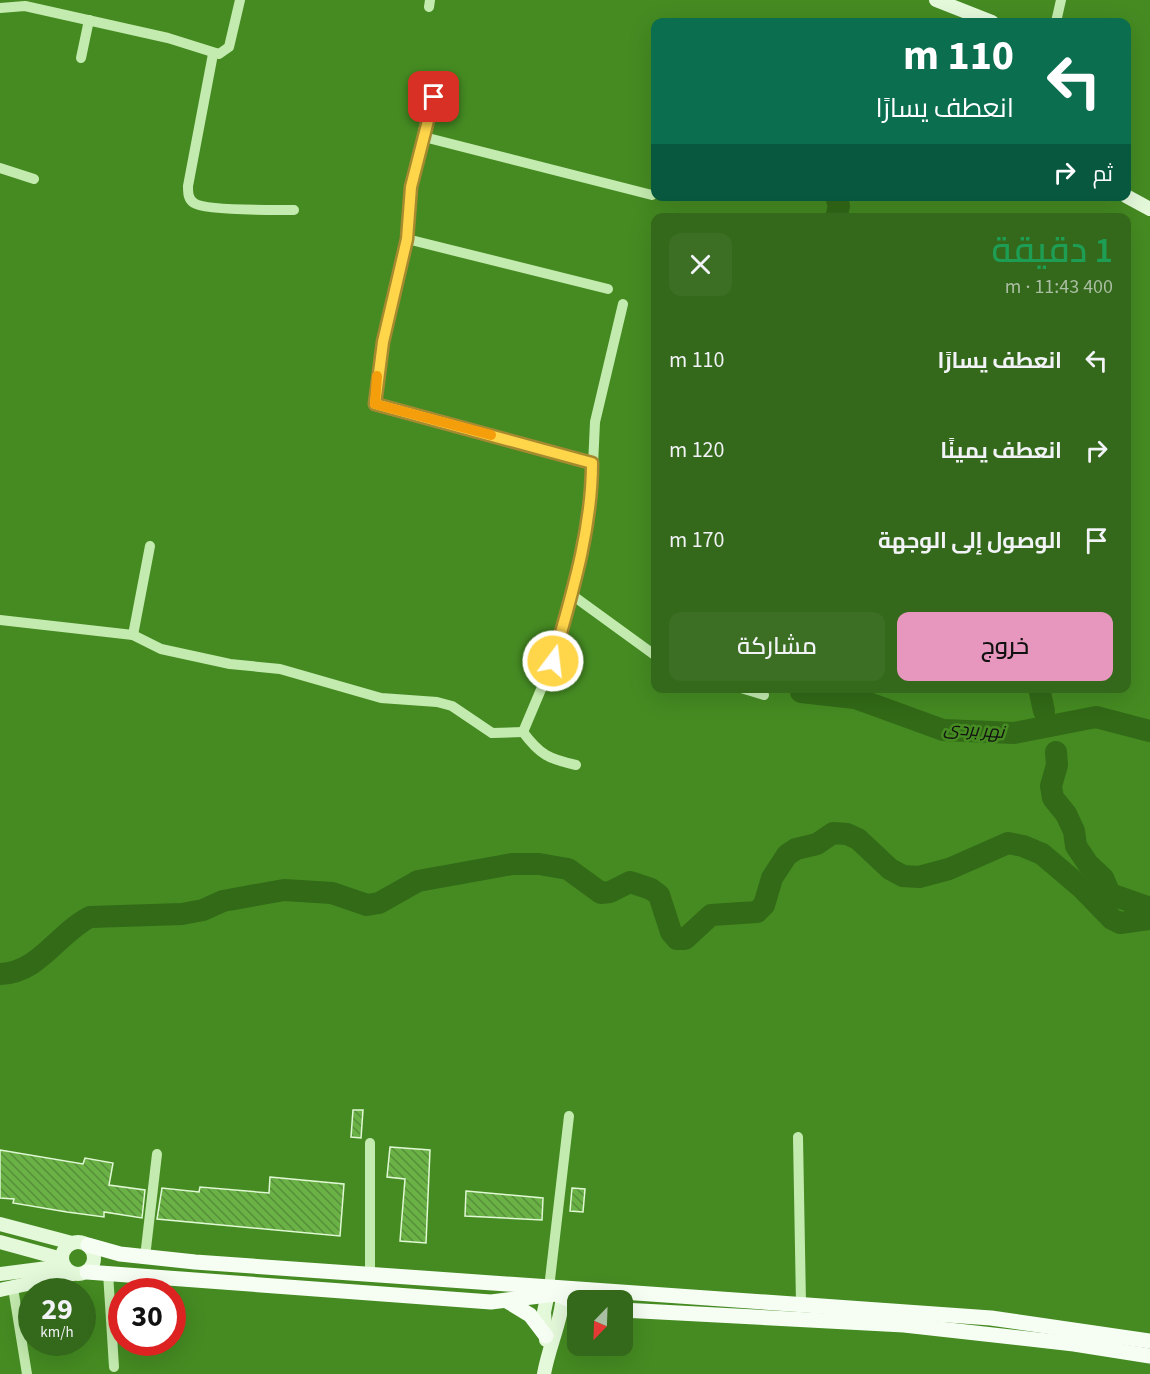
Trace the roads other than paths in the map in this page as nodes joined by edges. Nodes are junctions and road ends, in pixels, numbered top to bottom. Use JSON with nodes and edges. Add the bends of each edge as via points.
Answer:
{"nodes":[{"id":1,"x":240,"y":0,"type":"edge"},
{"id":2,"x":936,"y":0,"type":"edge"},
{"id":3,"x":1061,"y":0,"type":"edge"},
{"id":4,"x":28,"y":3,"type":"edge"},
{"id":5,"x":0,"y":8,"type":"edge"},
{"id":6,"x":982,"y":18,"type":"edge"},
{"id":7,"x":1057,"y":18,"type":"edge"},
{"id":8,"x":89,"y":20,"type":"junction"},
{"id":9,"x":213,"y":54,"type":"junction"},
{"id":10,"x":81,"y":58,"type":"dead end"},
{"id":11,"x":434,"y":97,"type":"dead end"},
{"id":12,"x":424,"y":137,"type":"junction"},
{"id":13,"x":0,"y":168,"type":"edge"},
{"id":14,"x":34,"y":179,"type":"dead end"},
{"id":15,"x":651,"y":195,"type":"edge"},
{"id":16,"x":1131,"y":199,"type":"edge"},
{"id":17,"x":1150,"y":209,"type":"edge"},
{"id":18,"x":294,"y":210,"type":"dead end"},
{"id":19,"x":407,"y":239,"type":"junction"},
{"id":20,"x":608,"y":289,"type":"dead end"},
{"id":21,"x":623,"y":304,"type":"dead end"},
{"id":22,"x":592,"y":463,"type":"junction"},
{"id":23,"x":150,"y":546,"type":"dead end"},
{"id":24,"x":572,"y":595,"type":"junction"},
{"id":25,"x":0,"y":620,"type":"edge"},
{"id":26,"x":133,"y":635,"type":"junction"},
{"id":27,"x":651,"y":652,"type":"edge"},
{"id":28,"x":757,"y":693,"type":"edge"},
{"id":29,"x":764,"y":695,"type":"dead end"},
{"id":30,"x":524,"y":732,"type":"junction"},
{"id":31,"x":576,"y":765,"type":"dead end"},
{"id":32,"x":569,"y":1116,"type":"dead end"},
{"id":33,"x":798,"y":1137,"type":"dead end"},
{"id":34,"x":370,"y":1143,"type":"dead end"},
{"id":35,"x":157,"y":1154,"type":"dead end"},
{"id":36,"x":0,"y":1224,"type":"edge"},
{"id":37,"x":0,"y":1242,"type":"edge"},
{"id":38,"x":72,"y":1243,"type":"junction"},
{"id":39,"x":88,"y":1245,"type":"junction"},
{"id":40,"x":145,"y":1257,"type":"junction"},
{"id":41,"x":71,"y":1268,"type":"junction"},
{"id":42,"x":108,"y":1273,"type":"junction"},
{"id":43,"x":0,"y":1274,"type":"edge"},
{"id":44,"x":370,"y":1275,"type":"junction"},
{"id":45,"x":7,"y":1289,"type":"edge"},
{"id":46,"x":555,"y":1292,"type":"junction"},
{"id":47,"x":567,"y":1292,"type":"edge"},
{"id":48,"x":633,"y":1293,"type":"edge"},
{"id":49,"x":567,"y":1298,"type":"edge"},
{"id":50,"x":507,"y":1301,"type":"junction"},
{"id":51,"x":801,"y":1304,"type":"junction"},
{"id":52,"x":633,"y":1310,"type":"edge"},
{"id":53,"x":882,"y":1316,"type":"junction"},
{"id":54,"x":547,"y":1342,"type":"junction"},
{"id":55,"x":1145,"y":1348,"type":"edge"},
{"id":56,"x":114,"y":1367,"type":"dead end"},
{"id":57,"x":27,"y":1374,"type":"edge"},
{"id":58,"x":544,"y":1374,"type":"edge"}],
"edges":[{"from":1,"to":9,"type":"street","via":[[229,47]]},
{"from":2,"to":6,"type":"main road"},
{"from":3,"to":7,"type":"street"},
{"from":4,"to":5,"type":"street"},
{"from":4,"to":8,"type":"street"},
{"from":8,"to":9,"type":"street","via":[[186,42]]},
{"from":8,"to":10,"type":"street"},
{"from":9,"to":18,"type":"street","via":[[188,196],[192,202],[208,208]]},
{"from":11,"to":12,"type":"street"},
{"from":12,"to":15,"type":"street"},
{"from":12,"to":19,"type":"street","via":[[411,187]]},
{"from":13,"to":14,"type":"street"},
{"from":16,"to":17,"type":"main road"},
{"from":19,"to":20,"type":"street"},
{"from":19,"to":22,"type":"street","via":[[383,342],[375,404]]},
{"from":21,"to":22,"type":"street","via":[[597,412]]},
{"from":22,"to":24,"type":"street","via":[[592,487]]},
{"from":23,"to":26,"type":"street"},
{"from":24,"to":27,"type":"street"},
{"from":24,"to":30,"type":"street","via":[[553,661]]},
{"from":25,"to":26,"type":"street"},
{"from":26,"to":30,"type":"street","via":[[192,656],[280,669],[381,698],[453,706],[492,733]]},
{"from":28,"to":29,"type":"street"},
{"from":30,"to":31,"type":"street","via":[[544,755]]},
{"from":32,"to":46,"type":"street"},
{"from":33,"to":51,"type":"street"},
{"from":34,"to":44,"type":"street"},
{"from":35,"to":40,"type":"street"},
{"from":36,"to":38,"type":"main road"},
{"from":37,"to":41,"type":"main road"},
{"from":38,"to":39,"type":"main road"},
{"from":38,"to":41,"type":"main road","via":[[63,1251]]},
{"from":39,"to":40,"type":"main road"},
{"from":39,"to":41,"type":"main road","via":[[94,1260]]},
{"from":40,"to":44,"type":"main road"},
{"from":41,"to":42,"type":"main road"},
{"from":41,"to":43,"type":"main road"},
{"from":41,"to":45,"type":"main road"},
{"from":42,"to":50,"type":"main road"},
{"from":42,"to":56,"type":"street"},
{"from":44,"to":46,"type":"main road"},
{"from":45,"to":57,"type":"street"},
{"from":46,"to":47,"type":"main road"},
{"from":46,"to":49,"type":"main road"},
{"from":46,"to":50,"type":"main road"},
{"from":46,"to":54,"type":"main road"},
{"from":48,"to":51,"type":"main road"},
{"from":50,"to":54,"type":"main road","via":[[530,1315]]},
{"from":51,"to":53,"type":"main road"},
{"from":52,"to":53,"type":"main road"},
{"from":53,"to":55,"type":"main road","via":[[991,1318]]},
{"from":54,"to":58,"type":"main road"}]}
